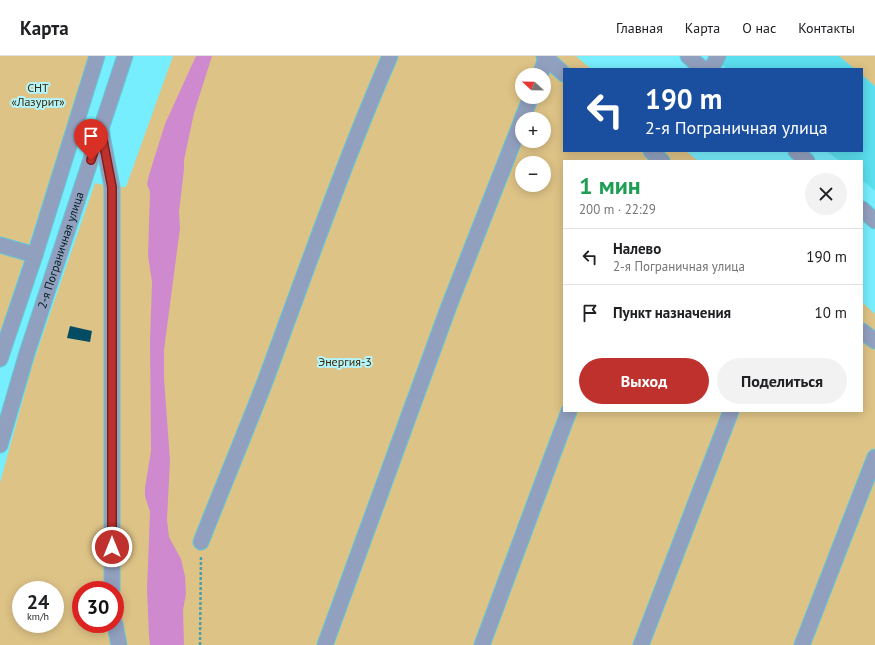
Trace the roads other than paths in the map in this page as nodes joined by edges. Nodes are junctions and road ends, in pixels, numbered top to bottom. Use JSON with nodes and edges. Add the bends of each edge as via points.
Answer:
{"nodes":[{"id":1,"x":97,"y":56,"type":"edge"},
{"id":2,"x":125,"y":56,"type":"edge"},
{"id":3,"x":390,"y":56,"type":"edge"},
{"id":4,"x":688,"y":56,"type":"edge"},
{"id":5,"x":718,"y":56,"type":"edge"},
{"id":6,"x":545,"y":57,"type":"edge"},
{"id":7,"x":542,"y":68,"type":"edge"},
{"id":8,"x":702,"y":68,"type":"edge"},
{"id":9,"x":712,"y":68,"type":"edge"},
{"id":10,"x":563,"y":73,"type":"edge"},
{"id":11,"x":101,"y":130,"type":"junction"},
{"id":12,"x":515,"y":138,"type":"edge"},
{"id":13,"x":652,"y":152,"type":"edge"},
{"id":14,"x":797,"y":152,"type":"edge"},
{"id":15,"x":661,"y":160,"type":"edge"},
{"id":16,"x":806,"y":160,"type":"edge"},
{"id":17,"x":863,"y":210,"type":"edge"},
{"id":18,"x":875,"y":221,"type":"edge"},
{"id":19,"x":0,"y":245,"type":"edge"},
{"id":20,"x":35,"y":256,"type":"junction"},
{"id":21,"x":863,"y":332,"type":"edge"},
{"id":22,"x":875,"y":341,"type":"edge"},
{"id":23,"x":0,"y":359,"type":"edge"},
{"id":24,"x":569,"y":412,"type":"edge"},
{"id":25,"x":731,"y":412,"type":"edge"},
{"id":26,"x":0,"y":445,"type":"edge"},
{"id":27,"x":875,"y":457,"type":"edge"},
{"id":28,"x":202,"y":542,"type":"road end"},
{"id":29,"x":112,"y":581,"type":"edge"},
{"id":30,"x":117,"y":633,"type":"edge"},
{"id":31,"x":119,"y":645,"type":"edge"},
{"id":32,"x":325,"y":645,"type":"edge"},
{"id":33,"x":482,"y":645,"type":"edge"},
{"id":34,"x":641,"y":645,"type":"edge"},
{"id":35,"x":802,"y":645,"type":"edge"}],
"edges":[{"from":1,"to":20,"type":"street"},
{"from":2,"to":11,"type":"street","name":"2-я Пограничная улица"},
{"from":3,"to":28,"type":"street"},
{"from":4,"to":8,"type":"street"},
{"from":5,"to":9,"type":"street"},
{"from":6,"to":7,"type":"street"},
{"from":6,"to":10,"type":"street"},
{"from":11,"to":26,"type":"street","name":"2-я Пограничная улица","via":[[29,345]]},
{"from":11,"to":29,"type":"street","via":[[112,187]]},
{"from":12,"to":32,"type":"street","via":[[449,306]]},
{"from":13,"to":15,"type":"street"},
{"from":14,"to":16,"type":"street"},
{"from":17,"to":18,"type":"street"},
{"from":19,"to":20,"type":"street"},
{"from":20,"to":23,"type":"street"},
{"from":21,"to":22,"type":"street"},
{"from":24,"to":33,"type":"street"},
{"from":25,"to":34,"type":"street"},
{"from":27,"to":35,"type":"street"},
{"from":30,"to":31,"type":"street"}]}
